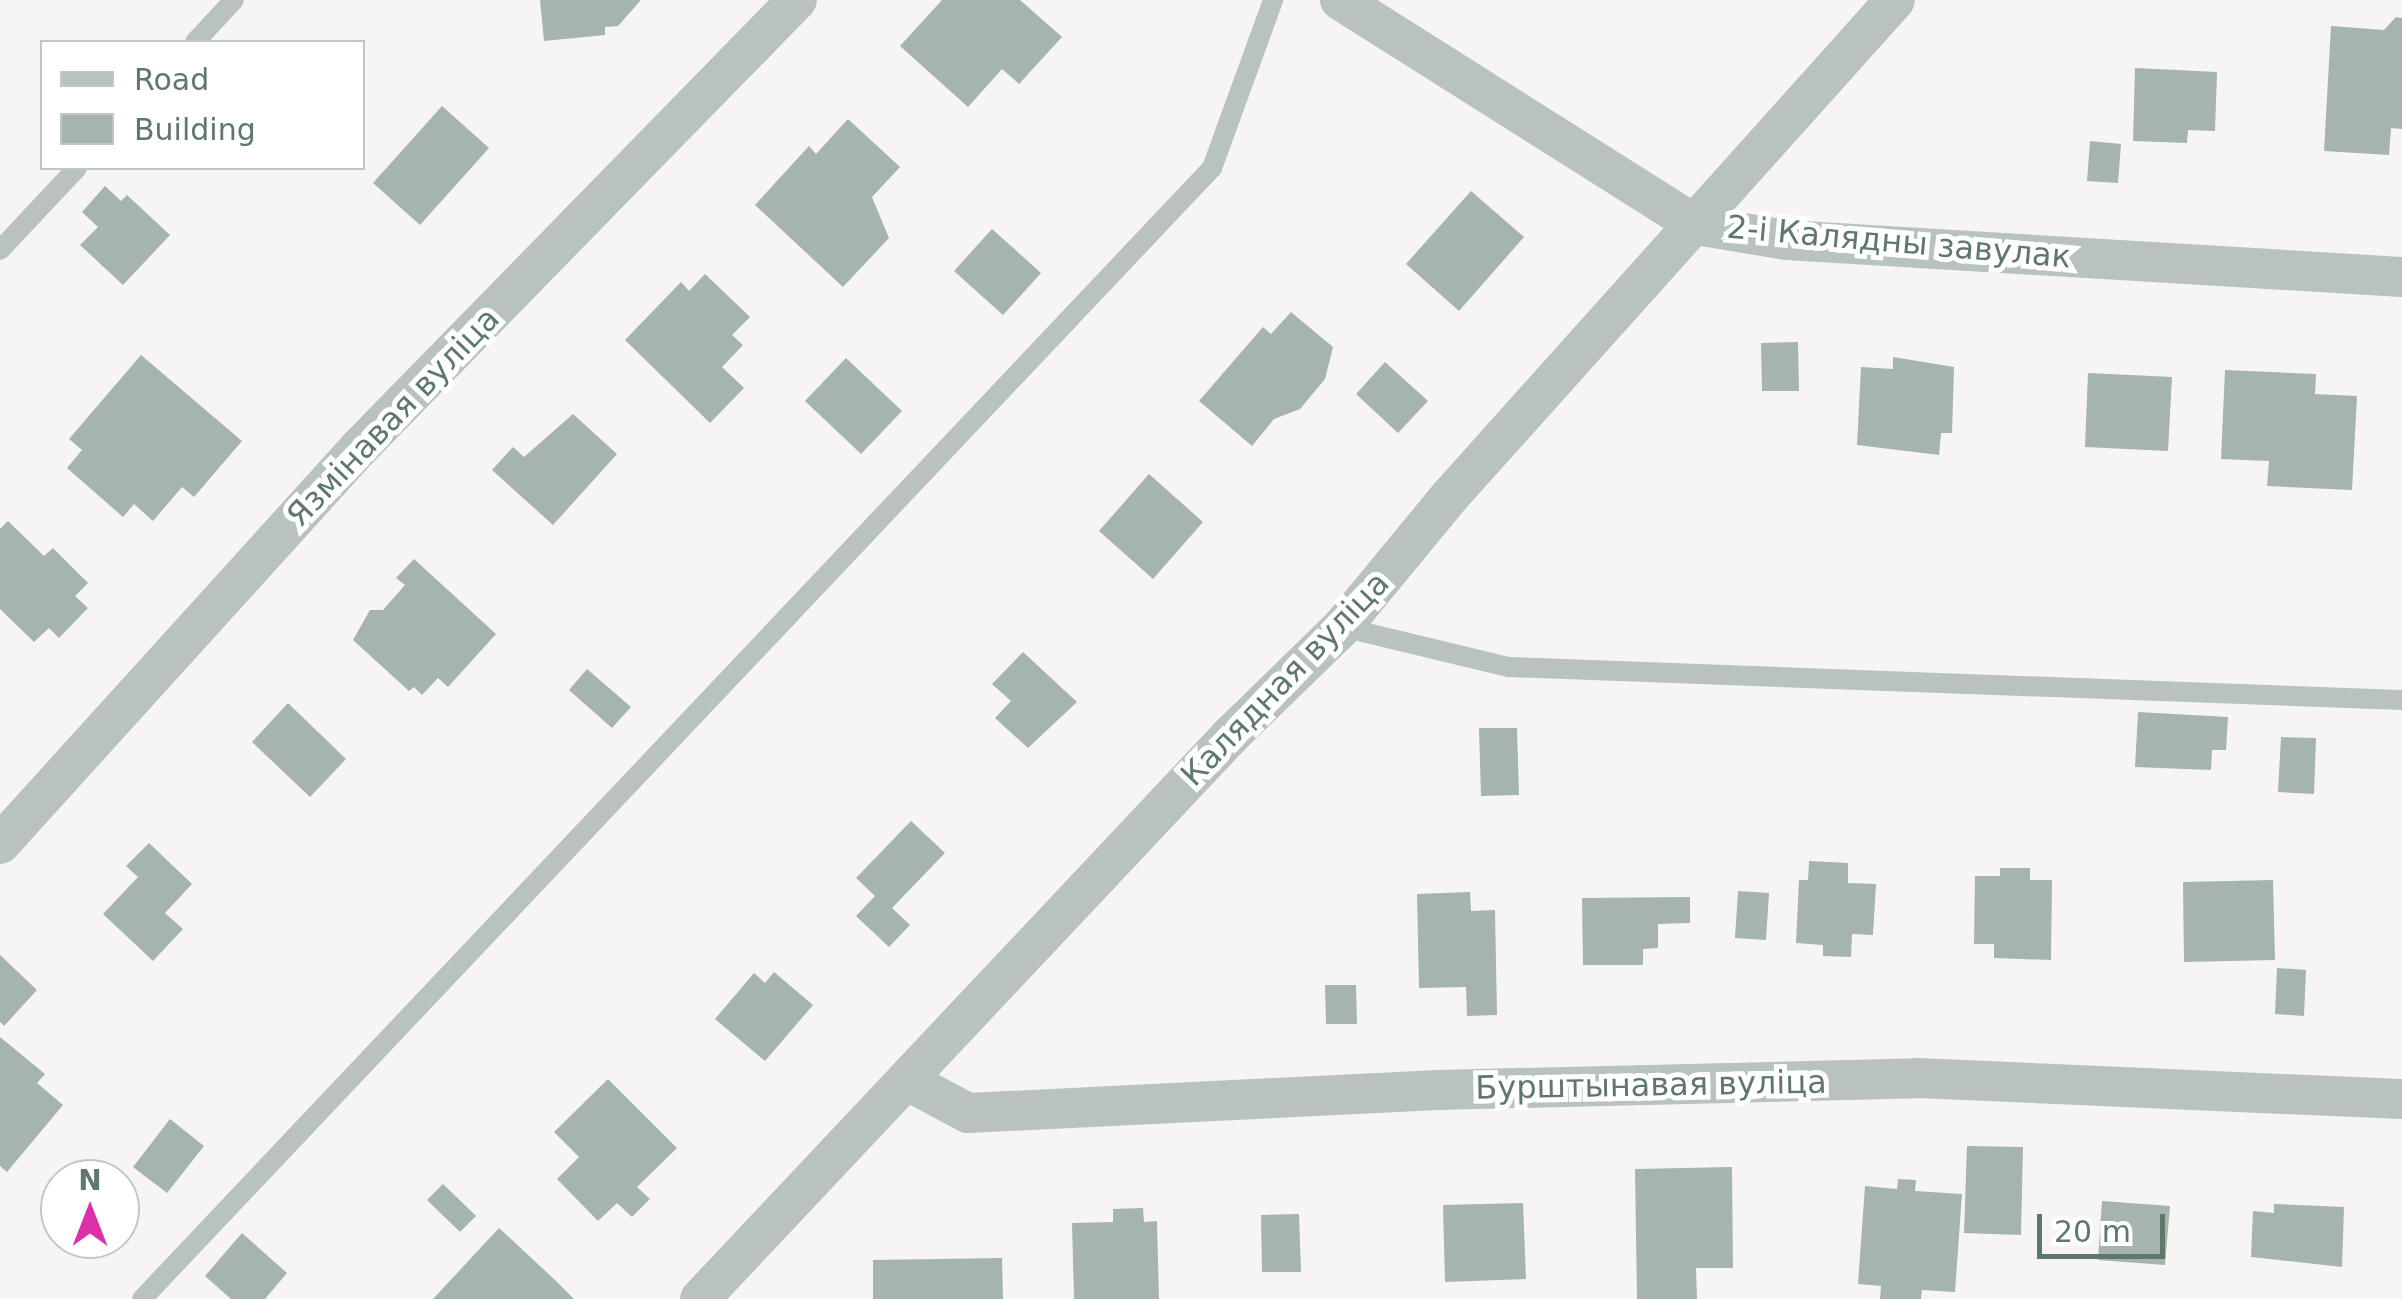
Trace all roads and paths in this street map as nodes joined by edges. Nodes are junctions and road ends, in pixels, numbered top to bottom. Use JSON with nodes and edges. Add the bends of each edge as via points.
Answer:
{"nodes":[{"id":1,"x":234,"y":0,"type":"edge"},
{"id":2,"x":797,"y":0,"type":"edge"},
{"id":3,"x":1273,"y":0,"type":"edge"},
{"id":4,"x":1895,"y":0,"type":"edge"},
{"id":5,"x":1360,"y":5,"type":"edge"},
{"id":6,"x":196,"y":40,"type":"edge"},
{"id":7,"x":75,"y":170,"type":"edge"},
{"id":8,"x":1696,"y":224,"type":"junction"},
{"id":9,"x":0,"y":250,"type":"edge"},
{"id":10,"x":2402,"y":277,"type":"edge"},
{"id":11,"x":1342,"y":627,"type":"junction"},
{"id":12,"x":2402,"y":700,"type":"edge"},
{"id":13,"x":0,"y":844,"type":"edge"},
{"id":14,"x":908,"y":1081,"type":"junction"},
{"id":15,"x":2402,"y":1099,"type":"edge"},
{"id":16,"x":142,"y":1299,"type":"edge"},
{"id":17,"x":700,"y":1299,"type":"edge"}],
"edges":[{"from":1,"to":6,"type":"lane"},
{"from":2,"to":13,"type":"street","name":"Язмінавая вуліца","via":[[360,447]]},
{"from":3,"to":16,"type":"lane","via":[[1212,168]]},
{"from":4,"to":8,"type":"street","name":"Калядная вуліца"},
{"from":5,"to":8,"type":"street","name":"2-і Калядны завулак"},
{"from":7,"to":9,"type":"lane"},
{"from":8,"to":10,"type":"street","name":"2-і Калядны завулак","via":[[1787,240]]},
{"from":8,"to":11,"type":"street","name":"Калядная вуліца","via":[[1450,496]]},
{"from":11,"to":12,"type":"lane","via":[[1510,667]]},
{"from":11,"to":14,"type":"street","name":"Калядная вуліца","via":[[1231,734]]},
{"from":14,"to":15,"type":"street","name":"Бурштынавая вуліца","via":[[968,1112],[1438,1090],[1918,1078]]},
{"from":14,"to":17,"type":"street","name":"Калядная вуліца"}]}
